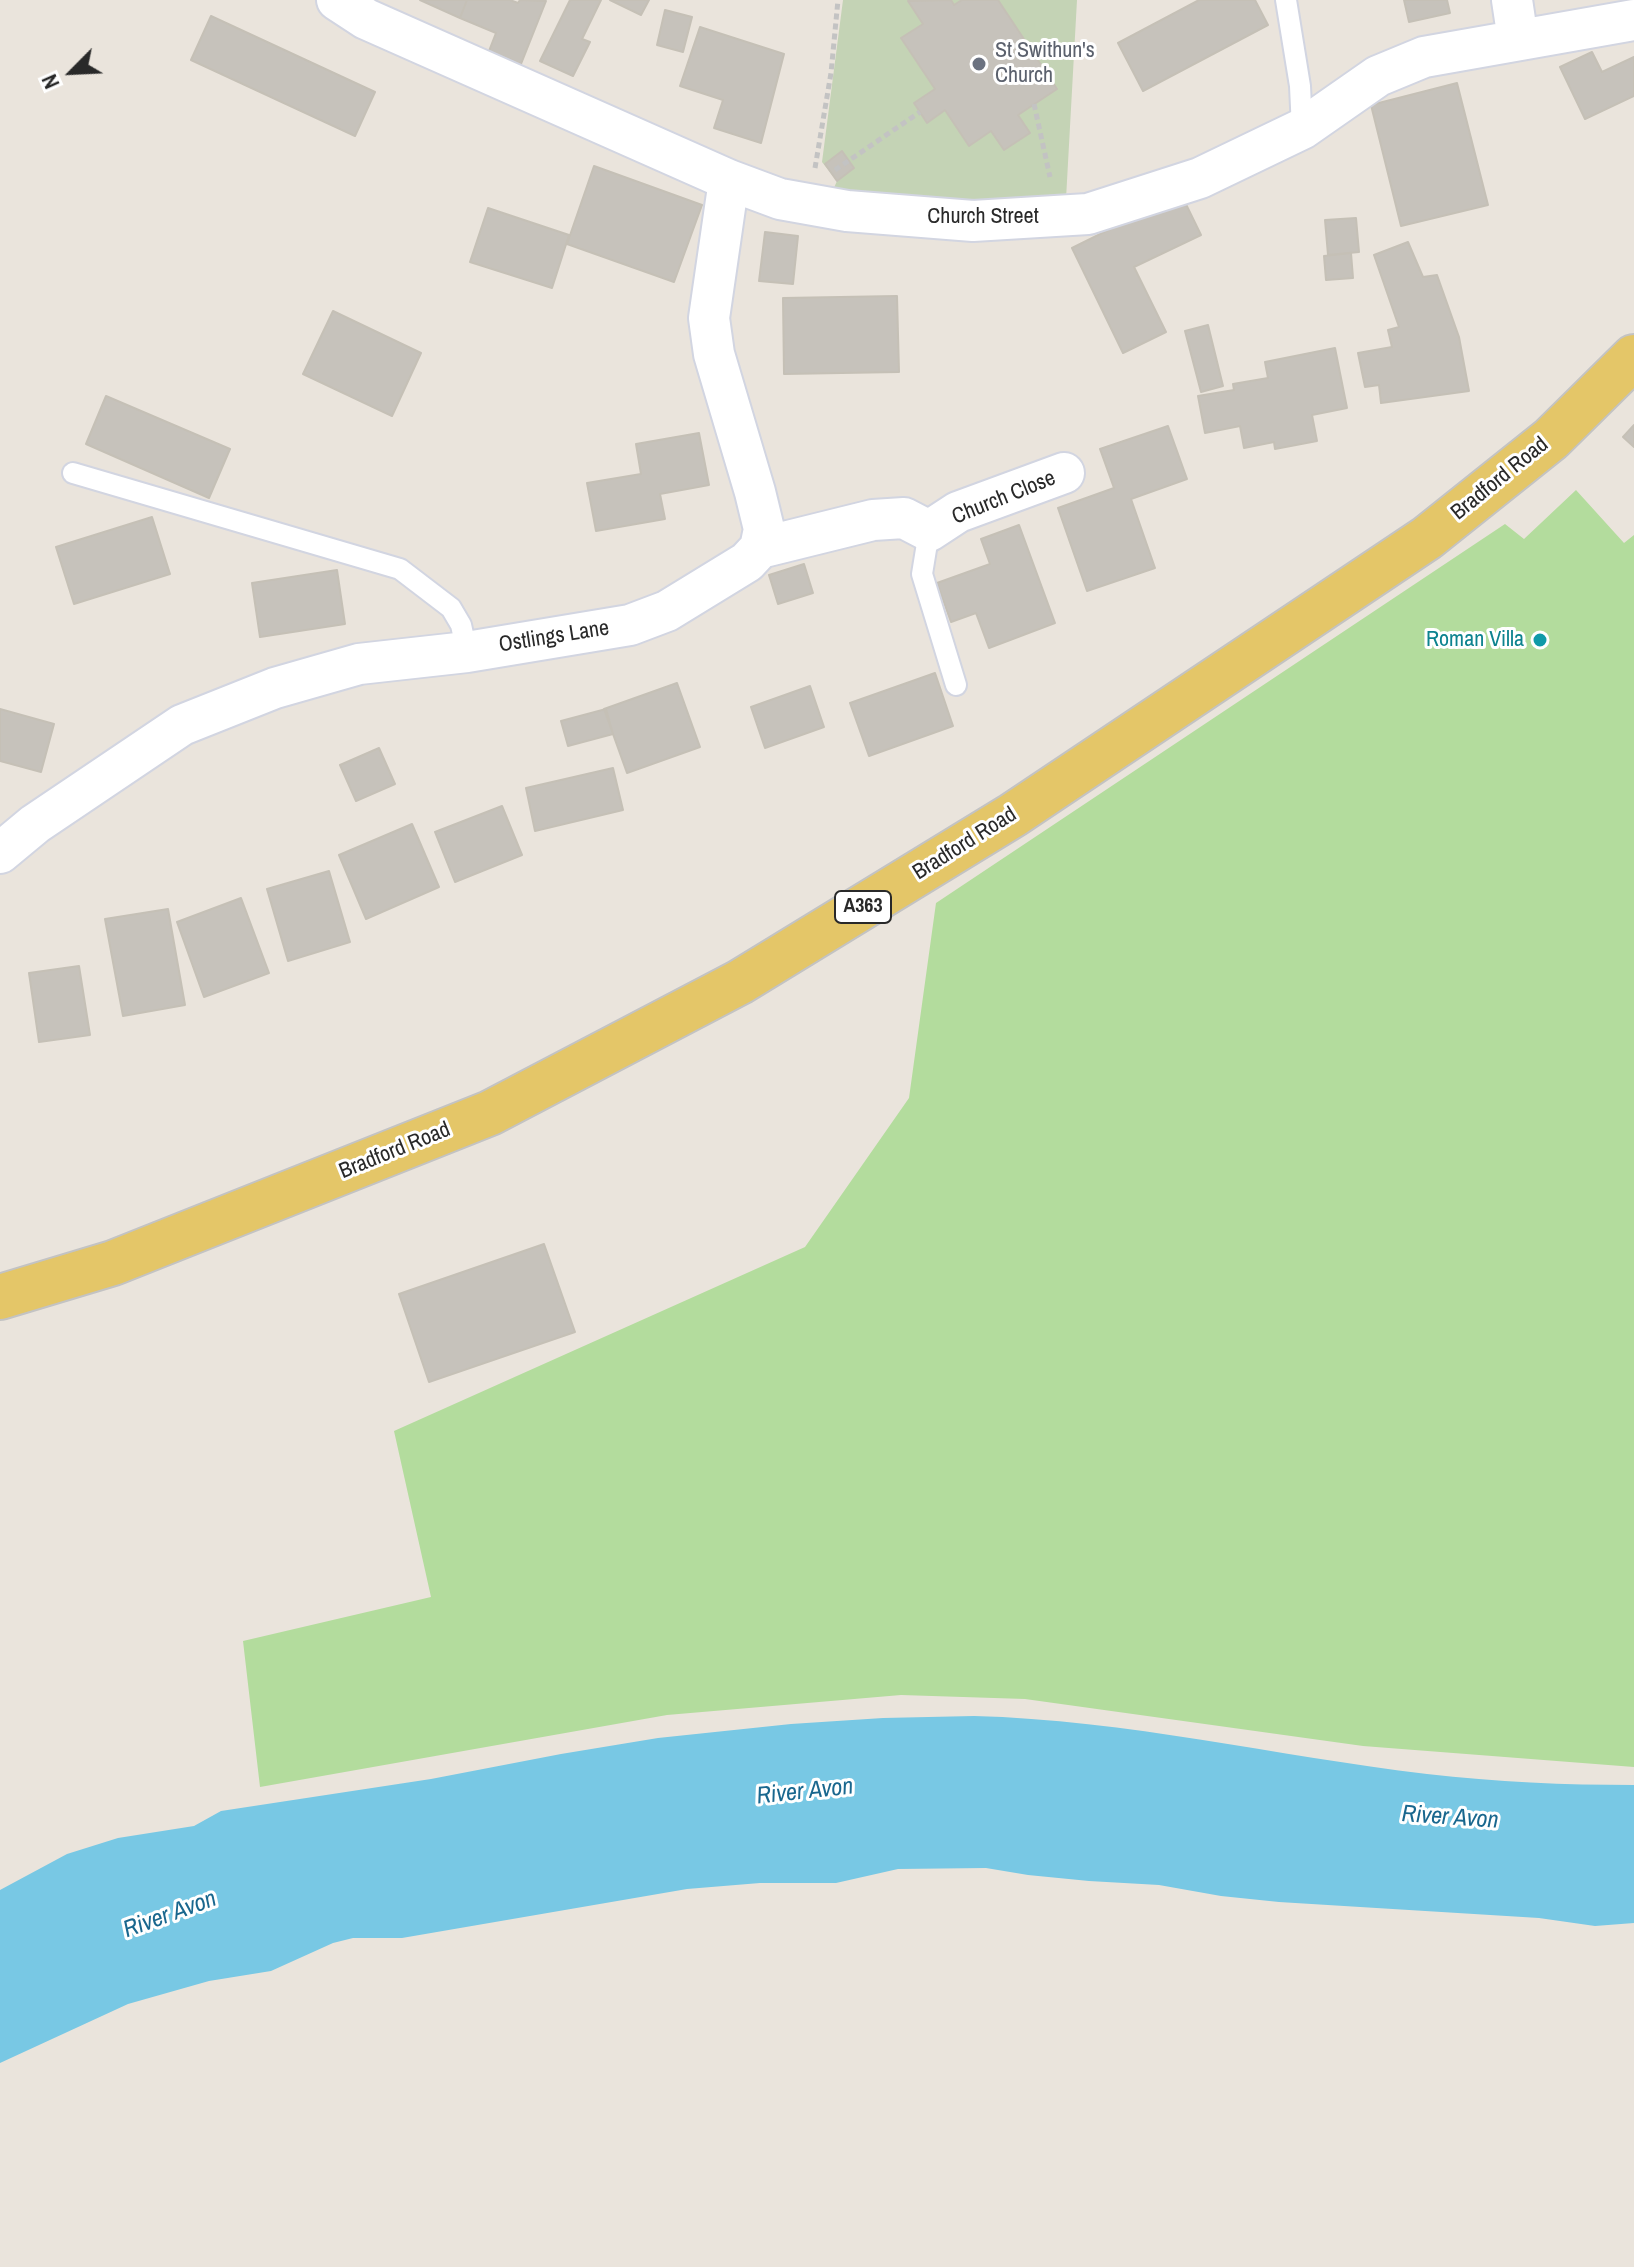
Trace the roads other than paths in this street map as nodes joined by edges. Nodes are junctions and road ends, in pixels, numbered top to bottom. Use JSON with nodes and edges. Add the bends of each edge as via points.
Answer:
{"nodes":[{"id":1,"x":337,"y":0,"type":"edge"},
{"id":2,"x":1286,"y":0,"type":"edge"},
{"id":3,"x":1512,"y":0,"type":"edge"},
{"id":4,"x":1634,"y":20,"type":"edge"},
{"id":5,"x":1518,"y":40,"type":"junction"},
{"id":6,"x":1302,"y":129,"type":"junction"},
{"id":7,"x":729,"y":180,"type":"junction"},
{"id":8,"x":1634,"y":357,"type":"edge"},
{"id":9,"x":73,"y":473,"type":"dead end"},
{"id":10,"x":1064,"y":473,"type":"dead end"},
{"id":11,"x":929,"y":531,"type":"junction"},
{"id":12,"x":760,"y":548,"type":"junction"},
{"id":13,"x":467,"y":652,"type":"junction"},
{"id":14,"x":956,"y":685,"type":"dead end"},
{"id":15,"x":0,"y":853,"type":"edge"},
{"id":16,"x":0,"y":1297,"type":"edge"}],
"edges":[{"from":1,"to":7,"type":"street","name":"Church Street","via":[[366,19]]},
{"from":2,"to":6,"type":"lane"},
{"from":3,"to":5,"type":"street"},
{"from":4,"to":5,"type":"street","name":"Church Street"},
{"from":5,"to":6,"type":"street","name":"Church Street","via":[[1424,57],[1378,76]]},
{"from":6,"to":7,"type":"street","name":"Church Street","via":[[1200,178],[1088,214],[1059,217],[973,221],[847,211],[780,199]]},
{"from":7,"to":12,"type":"street","via":[[709,318],[714,354],[764,529]]},
{"from":8,"to":16,"type":"main road","name":"Bradford Road","number":"A363","via":[[1551,439],[1427,538],[1013,815],[740,982],[490,1113],[113,1263]]},
{"from":9,"to":13,"type":"lane","via":[[400,569],[451,608]]},
{"from":10,"to":11,"type":"street","name":"Church Close","via":[[958,512]]},
{"from":11,"to":12,"type":"street","name":"Church Close","via":[[904,518],[873,520]]},
{"from":11,"to":14,"type":"lane","via":[[922,574]]},
{"from":12,"to":13,"type":"street","name":"Ostlings Lane","via":[[747,562],[667,611],[630,625]]},
{"from":13,"to":15,"type":"street","name":"Ostlings Lane","via":[[359,664],[275,688],[182,725]]}]}
